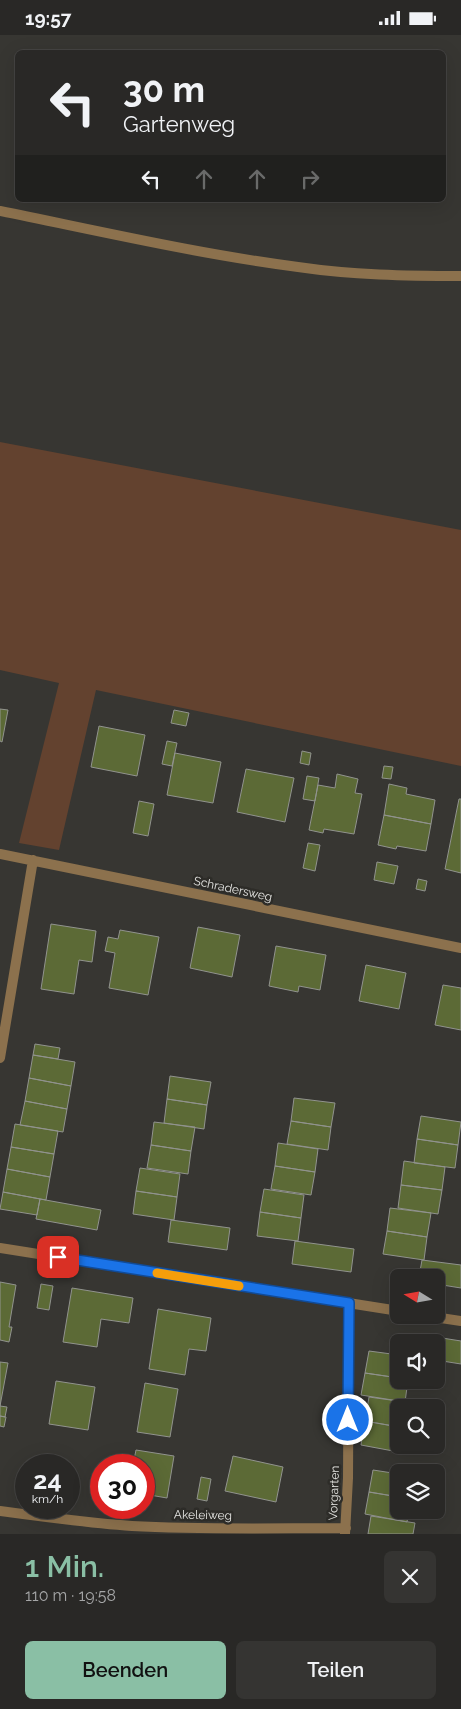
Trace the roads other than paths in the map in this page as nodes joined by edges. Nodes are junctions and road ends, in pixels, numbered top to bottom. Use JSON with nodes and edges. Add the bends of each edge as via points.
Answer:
{"nodes":[{"id":1,"x":0,"y":211,"type":"edge"},
{"id":2,"x":461,"y":276,"type":"edge"},
{"id":3,"x":0,"y":853,"type":"edge"},
{"id":4,"x":33,"y":860,"type":"junction"},
{"id":5,"x":461,"y":948,"type":"edge"},
{"id":6,"x":0,"y":1058,"type":"edge"},
{"id":7,"x":0,"y":1248,"type":"edge"},
{"id":8,"x":349,"y":1303,"type":"junction"},
{"id":9,"x":390,"y":1310,"type":"edge"},
{"id":10,"x":445,"y":1319,"type":"edge"},
{"id":11,"x":461,"y":1321,"type":"edge"},
{"id":12,"x":0,"y":1511,"type":"edge"},
{"id":13,"x":345,"y":1531,"type":"edge"}],
"edges":[{"from":1,"to":2,"type":"street","via":[[178,247],[298,267],[403,276]]},
{"from":3,"to":4,"type":"street","name":"Schradersweg"},
{"from":4,"to":5,"type":"street","name":"Schradersweg"},
{"from":4,"to":6,"type":"street"},
{"from":7,"to":8,"type":"street"},
{"from":8,"to":9,"type":"street"},
{"from":8,"to":13,"type":"street","name":"Vorgarten"},
{"from":10,"to":11,"type":"street"},
{"from":12,"to":13,"type":"street","name":"Akeleiweg","via":[[133,1526]]}]}
